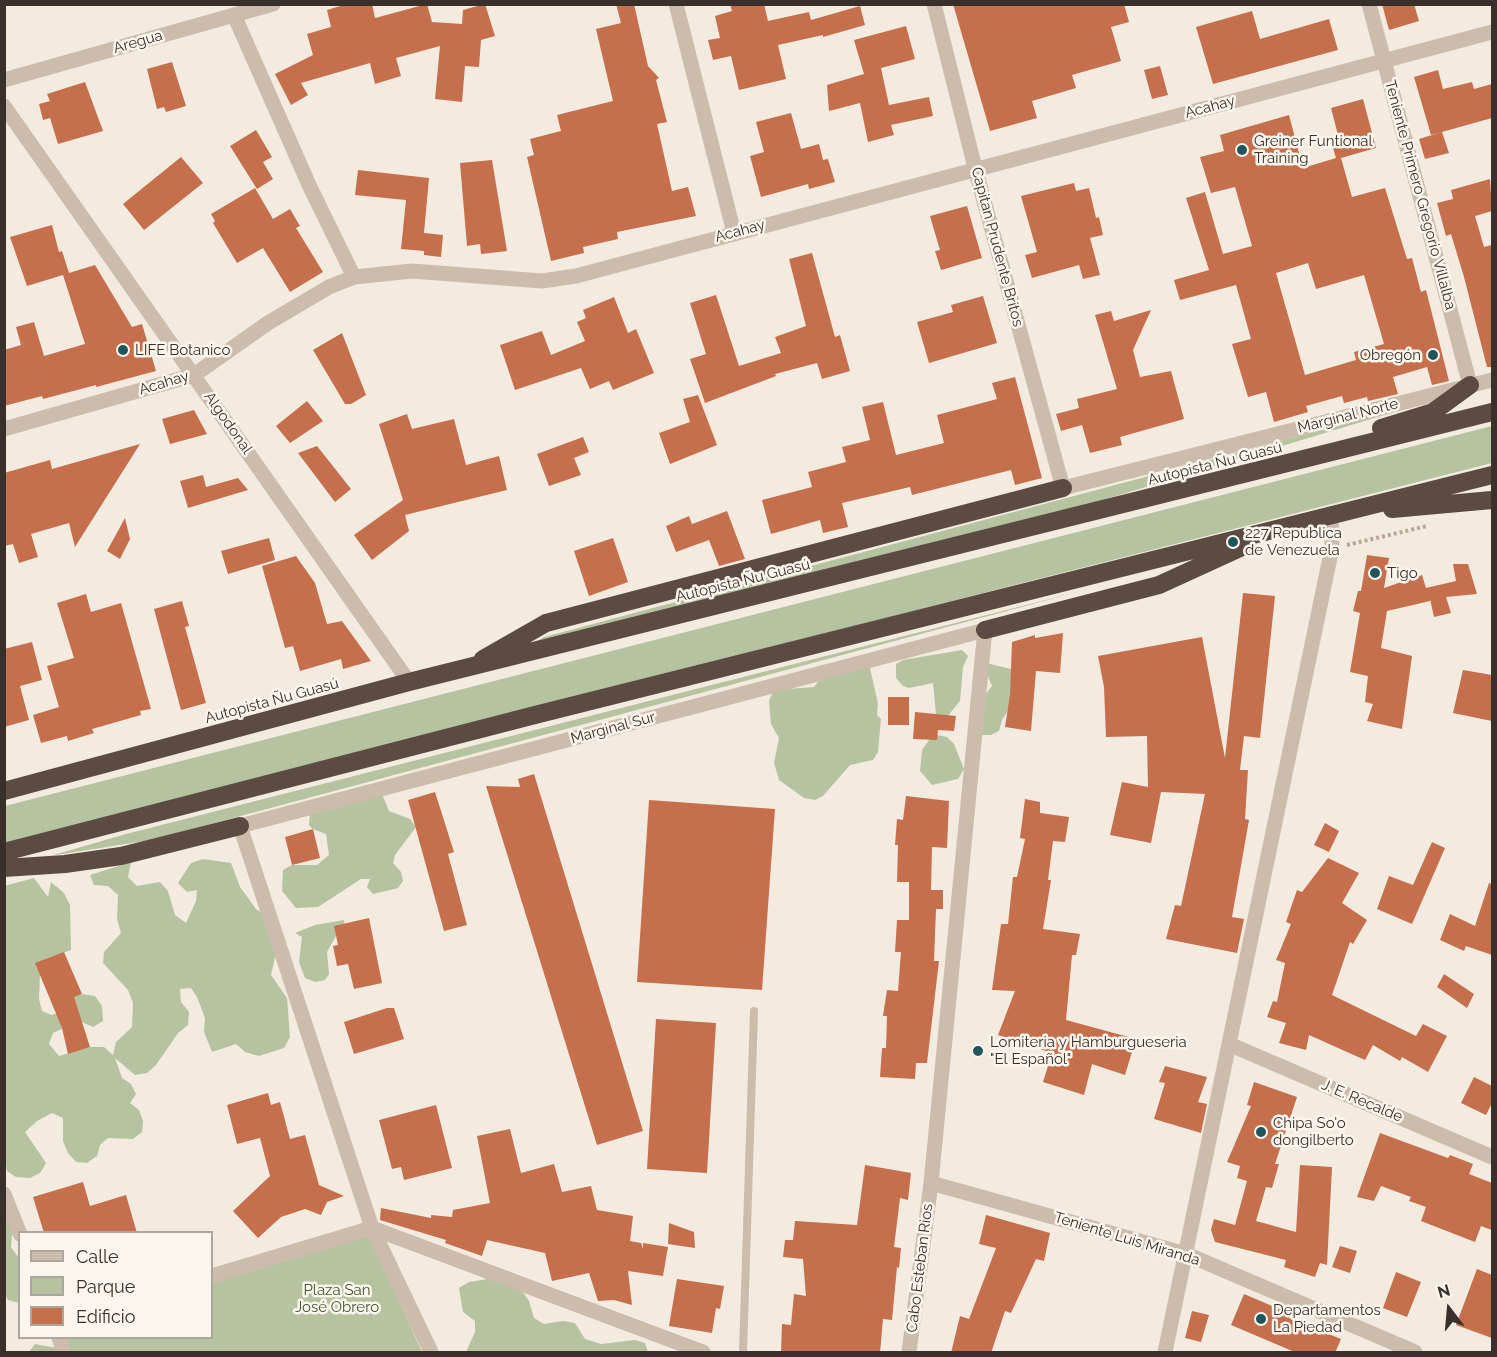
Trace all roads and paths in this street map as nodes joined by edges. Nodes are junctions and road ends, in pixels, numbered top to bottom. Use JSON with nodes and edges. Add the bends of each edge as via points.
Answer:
{"nodes":[{"id":1,"x":273,"y":4,"type":"edge"},
{"id":2,"x":676,"y":4,"type":"edge"},
{"id":3,"x":934,"y":4,"type":"edge"},
{"id":4,"x":1369,"y":4,"type":"edge"},
{"id":5,"x":234,"y":15,"type":"junction"},
{"id":6,"x":1492,"y":32,"type":"edge"},
{"id":7,"x":1385,"y":61,"type":"junction"},
{"id":8,"x":4,"y":80,"type":"edge"},
{"id":9,"x":4,"y":106,"type":"edge"},
{"id":10,"x":975,"y":168,"type":"junction"},
{"id":11,"x":734,"y":233,"type":"junction"},
{"id":12,"x":354,"y":277,"type":"junction"},
{"id":13,"x":194,"y":375,"type":"junction"},
{"id":14,"x":1492,"y":380,"type":"edge"},
{"id":15,"x":1470,"y":386,"type":"junction"},
{"id":16,"x":1492,"y":412,"type":"edge"},
{"id":17,"x":4,"y":429,"type":"edge"},
{"id":18,"x":1492,"y":475,"type":"edge"},
{"id":19,"x":1063,"y":488,"type":"junction"},
{"id":20,"x":1181,"y":491,"type":"junction"},
{"id":21,"x":1492,"y":500,"type":"edge"},
{"id":22,"x":1337,"y":515,"type":"junction"},
{"id":23,"x":1435,"y":524,"type":"dead end"},
{"id":24,"x":1275,"y":530,"type":"junction"},
{"id":25,"x":1332,"y":548,"type":"junction"},
{"id":26,"x":985,"y":630,"type":"junction"},
{"id":27,"x":468,"y":669,"type":"junction"},
{"id":28,"x":409,"y":682,"type":"junction"},
{"id":29,"x":4,"y":792,"type":"edge"},
{"id":30,"x":240,"y":826,"type":"junction"},
{"id":31,"x":4,"y":852,"type":"edge"},
{"id":32,"x":4,"y":868,"type":"edge"},
{"id":33,"x":754,"y":1011,"type":"dead end"},
{"id":34,"x":1231,"y":1045,"type":"junction"},
{"id":35,"x":1492,"y":1157,"type":"edge"},
{"id":36,"x":932,"y":1183,"type":"junction"},
{"id":37,"x":4,"y":1194,"type":"edge"},
{"id":38,"x":372,"y":1228,"type":"junction"},
{"id":39,"x":19,"y":1231,"type":"edge"},
{"id":40,"x":1186,"y":1254,"type":"junction"},
{"id":41,"x":213,"y":1276,"type":"edge"},
{"id":42,"x":431,"y":1353,"type":"edge"},
{"id":43,"x":703,"y":1353,"type":"edge"},
{"id":44,"x":743,"y":1353,"type":"edge"},
{"id":45,"x":909,"y":1353,"type":"edge"},
{"id":46,"x":1165,"y":1353,"type":"edge"},
{"id":47,"x":1415,"y":1353,"type":"edge"}],
"edges":[{"from":1,"to":5,"type":"street","name":"Aregua"},
{"from":2,"to":11,"type":"street"},
{"from":3,"to":10,"type":"street","name":"Capitan Prudente Britos"},
{"from":4,"to":7,"type":"street","name":"Teniente Primero Gregorio Villalba"},
{"from":5,"to":8,"type":"street","name":"Aregua"},
{"from":5,"to":12,"type":"street"},
{"from":6,"to":7,"type":"street","name":"Acahay"},
{"from":7,"to":10,"type":"street","name":"Acahay"},
{"from":7,"to":15,"type":"street","name":"Teniente Primero Gregorio Villalba"},
{"from":9,"to":13,"type":"street","name":"Algodonal"},
{"from":10,"to":11,"type":"street","name":"Acahay"},
{"from":10,"to":19,"type":"street","name":"Capitan Prudente Britos"},
{"from":11,"to":12,"type":"street","name":"Acahay","via":[[576,276],[542,281],[412,271]]},
{"from":12,"to":13,"type":"street","name":"Acahay","via":[[328,287],[268,323]]},
{"from":13,"to":17,"type":"street","name":"Acahay"},
{"from":13,"to":28,"type":"street","name":"Algodonal"},
{"from":14,"to":15,"type":"street","name":"Marginal Norte"},
{"from":15,"to":19,"type":"street","name":"Marginal Norte"},
{"from":15,"to":20,"type":"highway","via":[[1434,412]]},
{"from":16,"to":20,"type":"highway","name":"Autopista Ñu Guasú"},
{"from":18,"to":22,"type":"highway"},
{"from":19,"to":27,"type":"highway","via":[[546,623]]},
{"from":20,"to":27,"type":"highway","name":"Autopista Ñu Guasú"},
{"from":21,"to":22,"type":"highway"},
{"from":22,"to":24,"type":"highway"},
{"from":22,"to":25,"type":"street"},
{"from":23,"to":25,"type":"path"},
{"from":24,"to":26,"type":"highway","via":[[1160,585]]},
{"from":24,"to":31,"type":"highway"},
{"from":25,"to":34,"type":"street"},
{"from":26,"to":30,"type":"street","name":"Marginal Sur"},
{"from":26,"to":36,"type":"street","name":"Cabo Esteban Rios"},
{"from":27,"to":28,"type":"highway","name":"Autopista Ñu Guasú"},
{"from":28,"to":29,"type":"highway","name":"Autopista Ñu Guasú"},
{"from":30,"to":32,"type":"highway","via":[[121,856]]},
{"from":30,"to":38,"type":"street"},
{"from":33,"to":44,"type":"lane"},
{"from":34,"to":35,"type":"street","name":"J. E. Recalde"},
{"from":34,"to":40,"type":"street"},
{"from":36,"to":40,"type":"street","name":"Teniente Luis Miranda"},
{"from":36,"to":45,"type":"street","name":"Cabo Esteban Rios"},
{"from":37,"to":39,"type":"street"},
{"from":38,"to":41,"type":"street"},
{"from":38,"to":42,"type":"street"},
{"from":38,"to":43,"type":"street"},
{"from":40,"to":46,"type":"street"},
{"from":40,"to":47,"type":"street","name":"Teniente Luis Miranda"}]}
